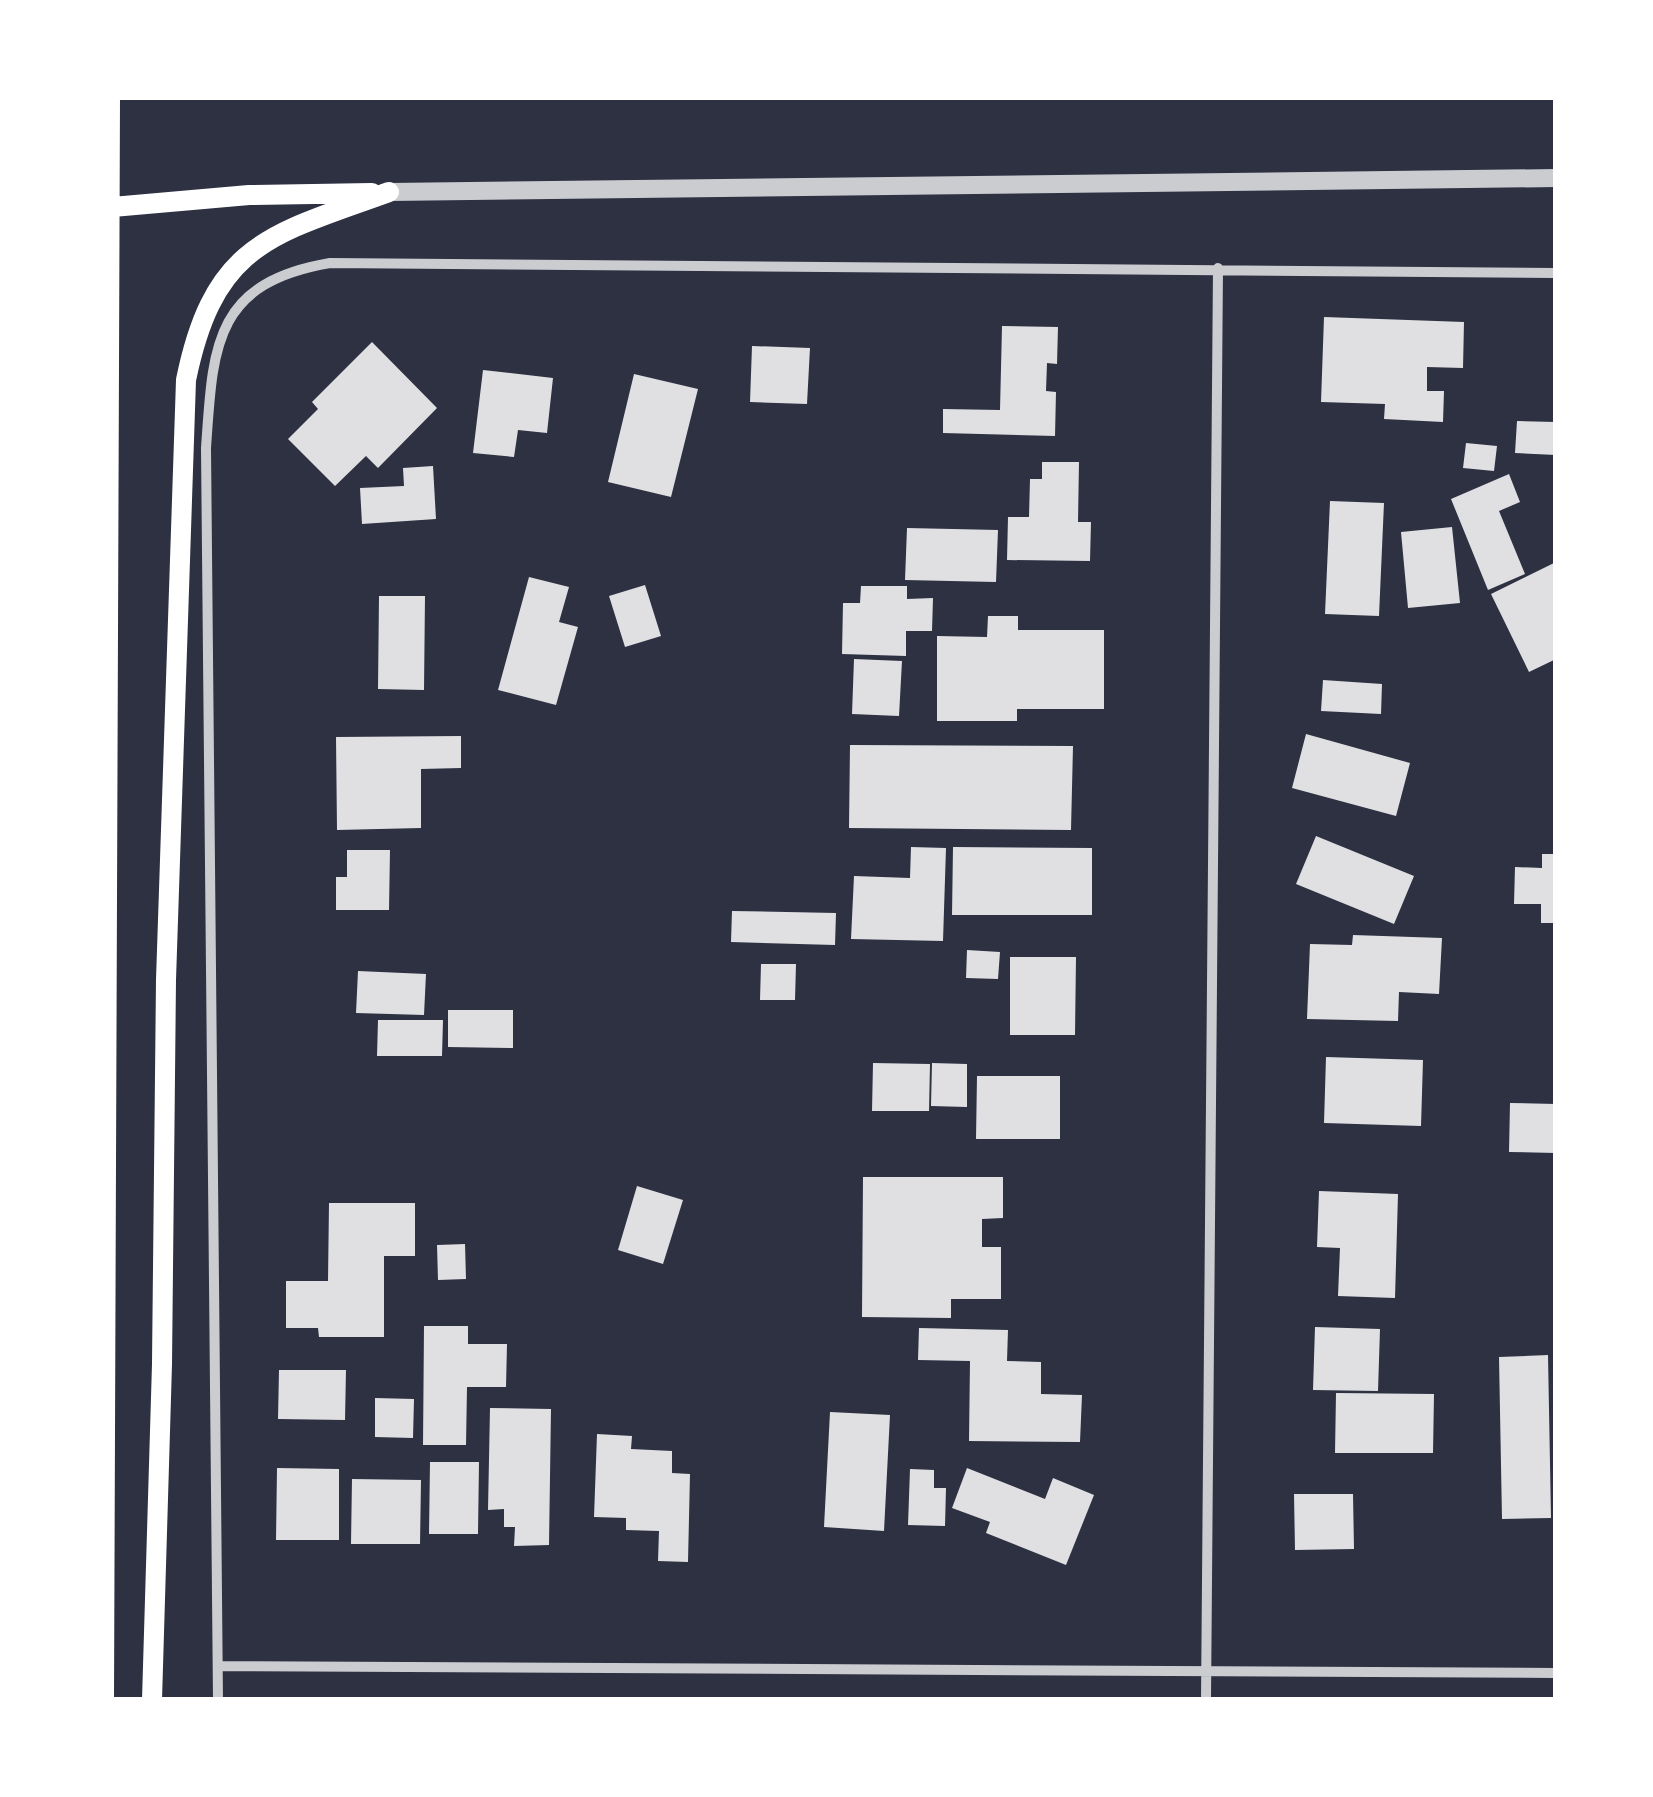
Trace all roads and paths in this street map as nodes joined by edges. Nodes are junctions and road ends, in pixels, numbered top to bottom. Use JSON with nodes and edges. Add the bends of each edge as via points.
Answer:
{"nodes":[{"id":1,"x":110,"y":98,"type":"edge"},
{"id":2,"x":1556,"y":178,"type":"edge"},
{"id":3,"x":389,"y":192,"type":"junction"},
{"id":4,"x":98,"y":208,"type":"edge"},
{"id":5,"x":1218,"y":268,"type":"junction"},
{"id":6,"x":1556,"y":273,"type":"edge"},
{"id":7,"x":218,"y":1666,"type":"junction"},
{"id":8,"x":1206,"y":1672,"type":"junction"},
{"id":9,"x":1556,"y":1673,"type":"edge"},
{"id":10,"x":104,"y":1700,"type":"edge"},
{"id":11,"x":152,"y":1700,"type":"edge"},
{"id":12,"x":218,"y":1700,"type":"edge"},
{"id":13,"x":1206,"y":1700,"type":"edge"}],
"edges":[{"from":1,"to":10,"type":"main road"},
{"from":2,"to":3,"type":"street"},
{"from":3,"to":4,"type":"main road"},
{"from":3,"to":11,"type":"main road","via":[[276,233],[247,253],[204,310],[186,380]]},
{"from":5,"to":6,"type":"street"},
{"from":5,"to":7,"type":"street","via":[[330,264],[268,279],[230,321],[212,358],[206,448]]},
{"from":5,"to":8,"type":"street"},
{"from":7,"to":8,"type":"street"},
{"from":7,"to":12,"type":"street"},
{"from":8,"to":9,"type":"street"},
{"from":8,"to":13,"type":"street"}]}
